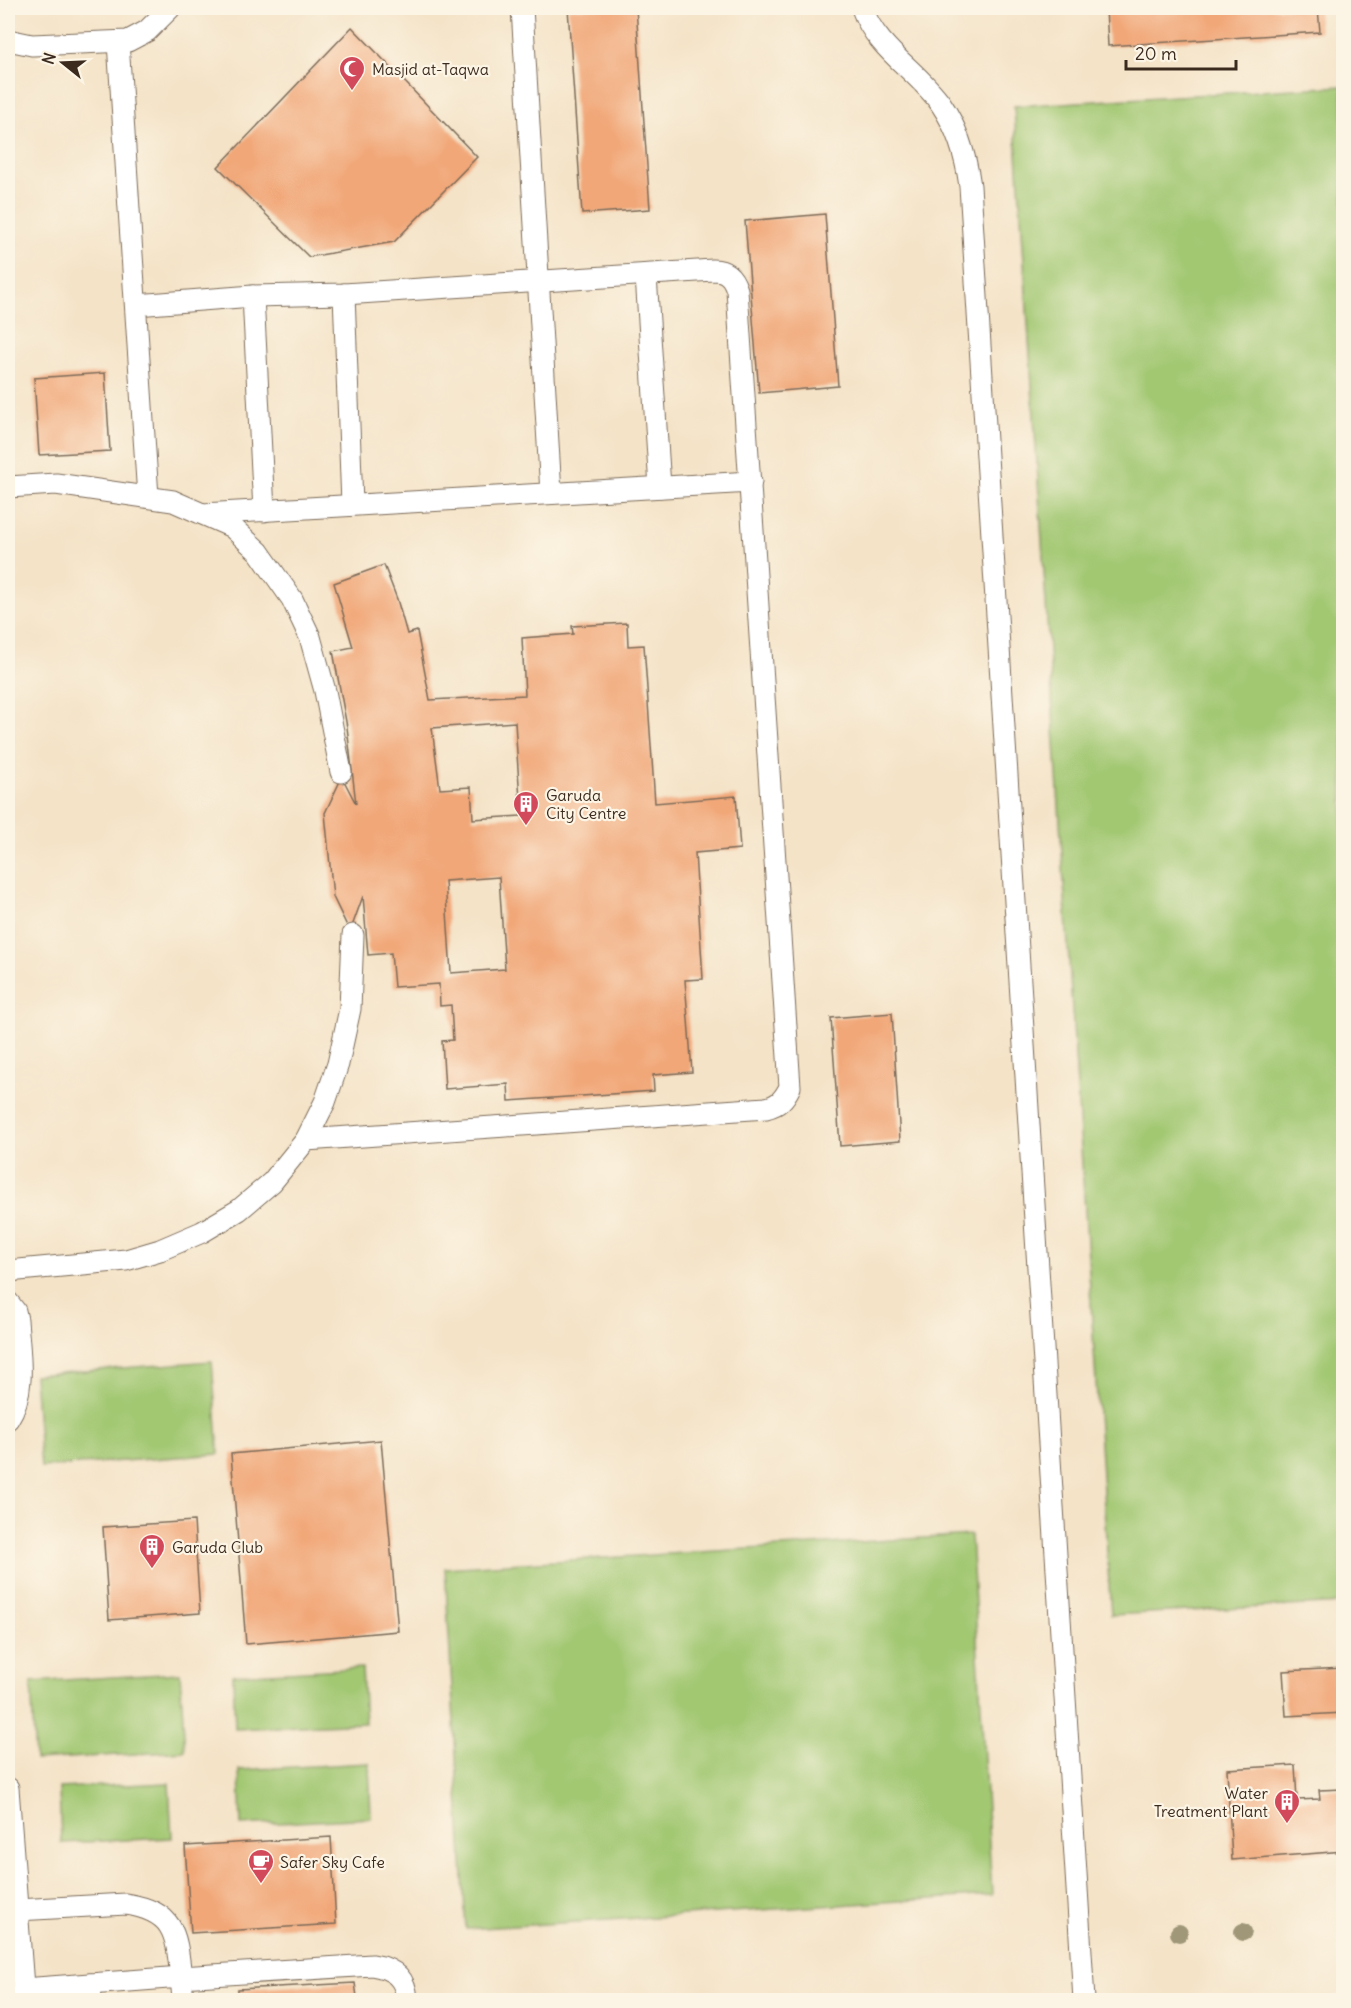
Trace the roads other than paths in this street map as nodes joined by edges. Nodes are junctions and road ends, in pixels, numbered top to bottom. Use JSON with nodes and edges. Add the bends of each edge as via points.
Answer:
{"nodes":[{"id":1,"x":170,"y":8,"type":"edge"},
{"id":2,"x":522,"y":8,"type":"edge"},
{"id":3,"x":862,"y":8,"type":"edge"},
{"id":4,"x":8,"y":40,"type":"edge"},
{"id":5,"x":118,"y":42,"type":"junction"},
{"id":6,"x":646,"y":276,"type":"junction"},
{"id":7,"x":538,"y":281,"type":"junction"},
{"id":8,"x":344,"y":294,"type":"junction"},
{"id":9,"x":253,"y":296,"type":"junction"},
{"id":10,"x":136,"y":305,"type":"junction"},
{"id":11,"x":751,"y":482,"type":"junction"},
{"id":12,"x":8,"y":487,"type":"edge"},
{"id":13,"x":660,"y":487,"type":"junction"},
{"id":14,"x":550,"y":493,"type":"junction"},
{"id":15,"x":148,"y":497,"type":"junction"},
{"id":16,"x":352,"y":504,"type":"junction"},
{"id":17,"x":264,"y":511,"type":"junction"},
{"id":18,"x":203,"y":514,"type":"junction"},
{"id":19,"x":341,"y":772,"type":"dead end"},
{"id":20,"x":353,"y":935,"type":"dead end"},
{"id":21,"x":306,"y":1140,"type":"junction"},
{"id":22,"x":8,"y":1272,"type":"edge"},
{"id":23,"x":8,"y":1302,"type":"edge"},
{"id":24,"x":8,"y":1419,"type":"edge"},
{"id":25,"x":8,"y":1788,"type":"edge"},
{"id":26,"x":17,"y":1911,"type":"junction"},
{"id":27,"x":182,"y":1977,"type":"junction"},
{"id":28,"x":90,"y":1992,"type":"edge"},
{"id":29,"x":23,"y":1995,"type":"edge"},
{"id":30,"x":183,"y":2001,"type":"edge"},
{"id":31,"x":407,"y":2001,"type":"edge"},
{"id":32,"x":1084,"y":2001,"type":"edge"}],
"edges":[{"from":1,"to":5,"type":"lane","via":[[147,31]]},
{"from":2,"to":7,"type":"lane"},
{"from":3,"to":32,"type":"lane","via":[[885,46],[940,102],[951,120],[967,163],[970,186]]},
{"from":4,"to":5,"type":"lane","via":[[32,45]]},
{"from":5,"to":10,"type":"lane"},
{"from":6,"to":7,"type":"lane"},
{"from":6,"to":11,"type":"lane","via":[[721,270],[734,281]]},
{"from":6,"to":13,"type":"lane"},
{"from":7,"to":8,"type":"lane"},
{"from":7,"to":14,"type":"lane"},
{"from":8,"to":9,"type":"lane"},
{"from":8,"to":16,"type":"lane"},
{"from":9,"to":10,"type":"lane"},
{"from":9,"to":17,"type":"lane"},
{"from":10,"to":15,"type":"lane"},
{"from":11,"to":13,"type":"lane"},
{"from":11,"to":21,"type":"lane","via":[[790,1074],[790,1087],[784,1098],[766,1108]]},
{"from":12,"to":15,"type":"lane","via":[[56,484]]},
{"from":13,"to":14,"type":"lane"},
{"from":14,"to":16,"type":"lane"},
{"from":15,"to":18,"type":"lane","via":[[173,501]]},
{"from":16,"to":17,"type":"lane"},
{"from":17,"to":18,"type":"lane"},
{"from":18,"to":19,"type":"lane","via":[[232,527],[259,552],[292,598],[310,637]]},
{"from":20,"to":21,"type":"lane","via":[[350,1010],[338,1064]]},
{"from":21,"to":22,"type":"lane","via":[[272,1182],[239,1210],[202,1232],[126,1260]]},
{"from":23,"to":24,"type":"lane","via":[[18,1320],[20,1383]]},
{"from":25,"to":26,"type":"lane"},
{"from":26,"to":27,"type":"lane","via":[[126,1904],[141,1907],[158,1914],[170,1927],[177,1943]]},
{"from":26,"to":29,"type":"lane"},
{"from":27,"to":28,"type":"lane"},
{"from":27,"to":30,"type":"lane"},
{"from":27,"to":31,"type":"lane","via":[[384,1966],[395,1972]]},
{"from":28,"to":29,"type":"lane"}]}
